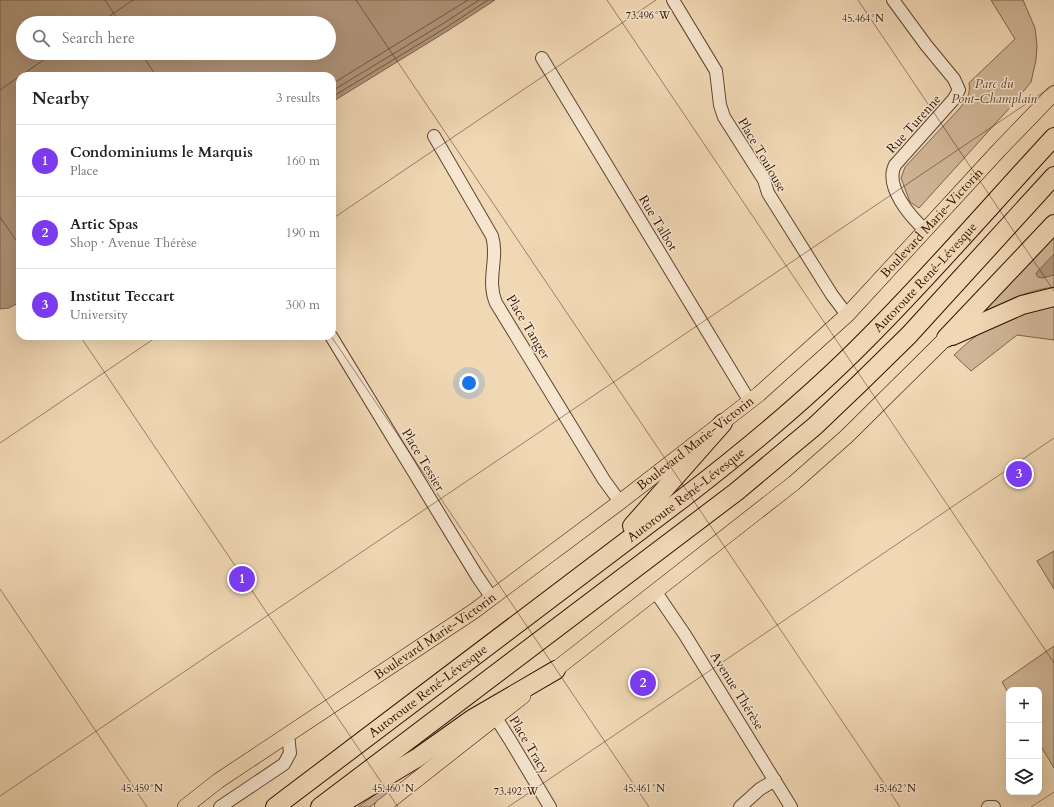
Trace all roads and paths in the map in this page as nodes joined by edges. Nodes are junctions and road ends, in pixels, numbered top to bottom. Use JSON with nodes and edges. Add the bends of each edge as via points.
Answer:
{"nodes":[{"id":1,"x":674,"y":0,"type":"edge"},
{"id":2,"x":893,"y":0,"type":"edge"},
{"id":3,"x":542,"y":58,"type":"dead end"},
{"id":4,"x":1054,"y":93,"type":"edge"},
{"id":5,"x":434,"y":136,"type":"dead end"},
{"id":6,"x":1054,"y":136,"type":"edge"},
{"id":7,"x":1054,"y":176,"type":"edge"},
{"id":8,"x":1054,"y":224,"type":"edge"},
{"id":9,"x":925,"y":230,"type":"junction"},
{"id":10,"x":1054,"y":296,"type":"edge"},
{"id":11,"x":847,"y":315,"type":"junction"},
{"id":12,"x":946,"y":338,"type":"junction"},
{"id":13,"x":333,"y":340,"type":"edge"},
{"id":14,"x":750,"y":402,"type":"junction"},
{"id":15,"x":723,"y":423,"type":"junction"},
{"id":16,"x":620,"y":502,"type":"junction"},
{"id":17,"x":605,"y":557,"type":"junction"},
{"id":18,"x":655,"y":591,"type":"junction"},
{"id":19,"x":492,"y":598,"type":"junction"},
{"id":20,"x":556,"y":670,"type":"junction"},
{"id":21,"x":496,"y":718,"type":"junction"},
{"id":22,"x":288,"y":735,"type":"junction"},
{"id":23,"x":775,"y":780,"type":"junction"},
{"id":24,"x":185,"y":807,"type":"edge"},
{"id":25,"x":220,"y":807,"type":"edge"},
{"id":26,"x":275,"y":807,"type":"edge"},
{"id":27,"x":320,"y":807,"type":"edge"},
{"id":28,"x":335,"y":807,"type":"edge"},
{"id":29,"x":382,"y":807,"type":"edge"},
{"id":30,"x":550,"y":807,"type":"edge"},
{"id":31,"x":740,"y":807,"type":"edge"},
{"id":32,"x":792,"y":807,"type":"edge"},
{"id":33,"x":988,"y":807,"type":"edge"},
{"id":34,"x":994,"y":807,"type":"edge"}],
"edges":[{"from":1,"to":11,"type":"street","name":"Place Toulouse","via":[[716,71],[724,117],[764,180],[774,203]]},
{"from":2,"to":9,"type":"street","name":"Rue Turenne","via":[[954,79],[959,90],[893,170],[892,177],[900,200],[912,218]]},
{"from":3,"to":14,"type":"street","name":"Rue Talbot"},
{"from":4,"to":9,"type":"main road","name":"Boulevard Marie-Victorin"},
{"from":5,"to":16,"type":"street","name":"Place Tanger","via":[[492,236],[492,291],[496,303]]},
{"from":6,"to":17,"type":"highway","name":"Autoroute René-Lévesque","via":[[867,340],[819,386],[740,454]]},
{"from":7,"to":27,"type":"highway","name":"Autoroute René-Lévesque","via":[[891,353],[778,457]]},
{"from":8,"to":12,"type":"highway"},
{"from":9,"to":11,"type":"main road","name":"Boulevard Marie-Victorin"},
{"from":10,"to":12,"type":"highway","via":[[1015,308]]},
{"from":11,"to":14,"type":"main road","name":"Boulevard Marie-Victorin"},
{"from":12,"to":18,"type":"main road","via":[[837,445],[763,508]]},
{"from":13,"to":19,"type":"street","name":"Place Tessier"},
{"from":14,"to":15,"type":"main road","name":"Boulevard Marie-Victorin"},
{"from":15,"to":16,"type":"main road","name":"Boulevard Marie-Victorin"},
{"from":15,"to":17,"type":"highway"},
{"from":16,"to":19,"type":"main road","name":"Boulevard Marie-Victorin"},
{"from":17,"to":26,"type":"highway","name":"Autoroute René-Lévesque"},
{"from":18,"to":20,"type":"main road"},
{"from":18,"to":23,"type":"street","name":"Avenue Thérèse","via":[[686,635]]},
{"from":19,"to":22,"type":"main road","name":"Boulevard Marie-Victorin"},
{"from":20,"to":21,"type":"main road"},
{"from":20,"to":28,"type":"highway","via":[[472,719],[417,758]]},
{"from":21,"to":29,"type":"main road"},
{"from":21,"to":30,"type":"street","name":"Place Tracy"},
{"from":22,"to":24,"type":"main road","name":"Boulevard Marie-Victorin","via":[[218,781]]},
{"from":22,"to":25,"type":"street","via":[[290,753],[284,764]]},
{"from":23,"to":31,"type":"street","via":[[760,789]]},
{"from":23,"to":32,"type":"street","name":"Avenue Thérèse"},
{"from":33,"to":34,"type":"street"}]}
